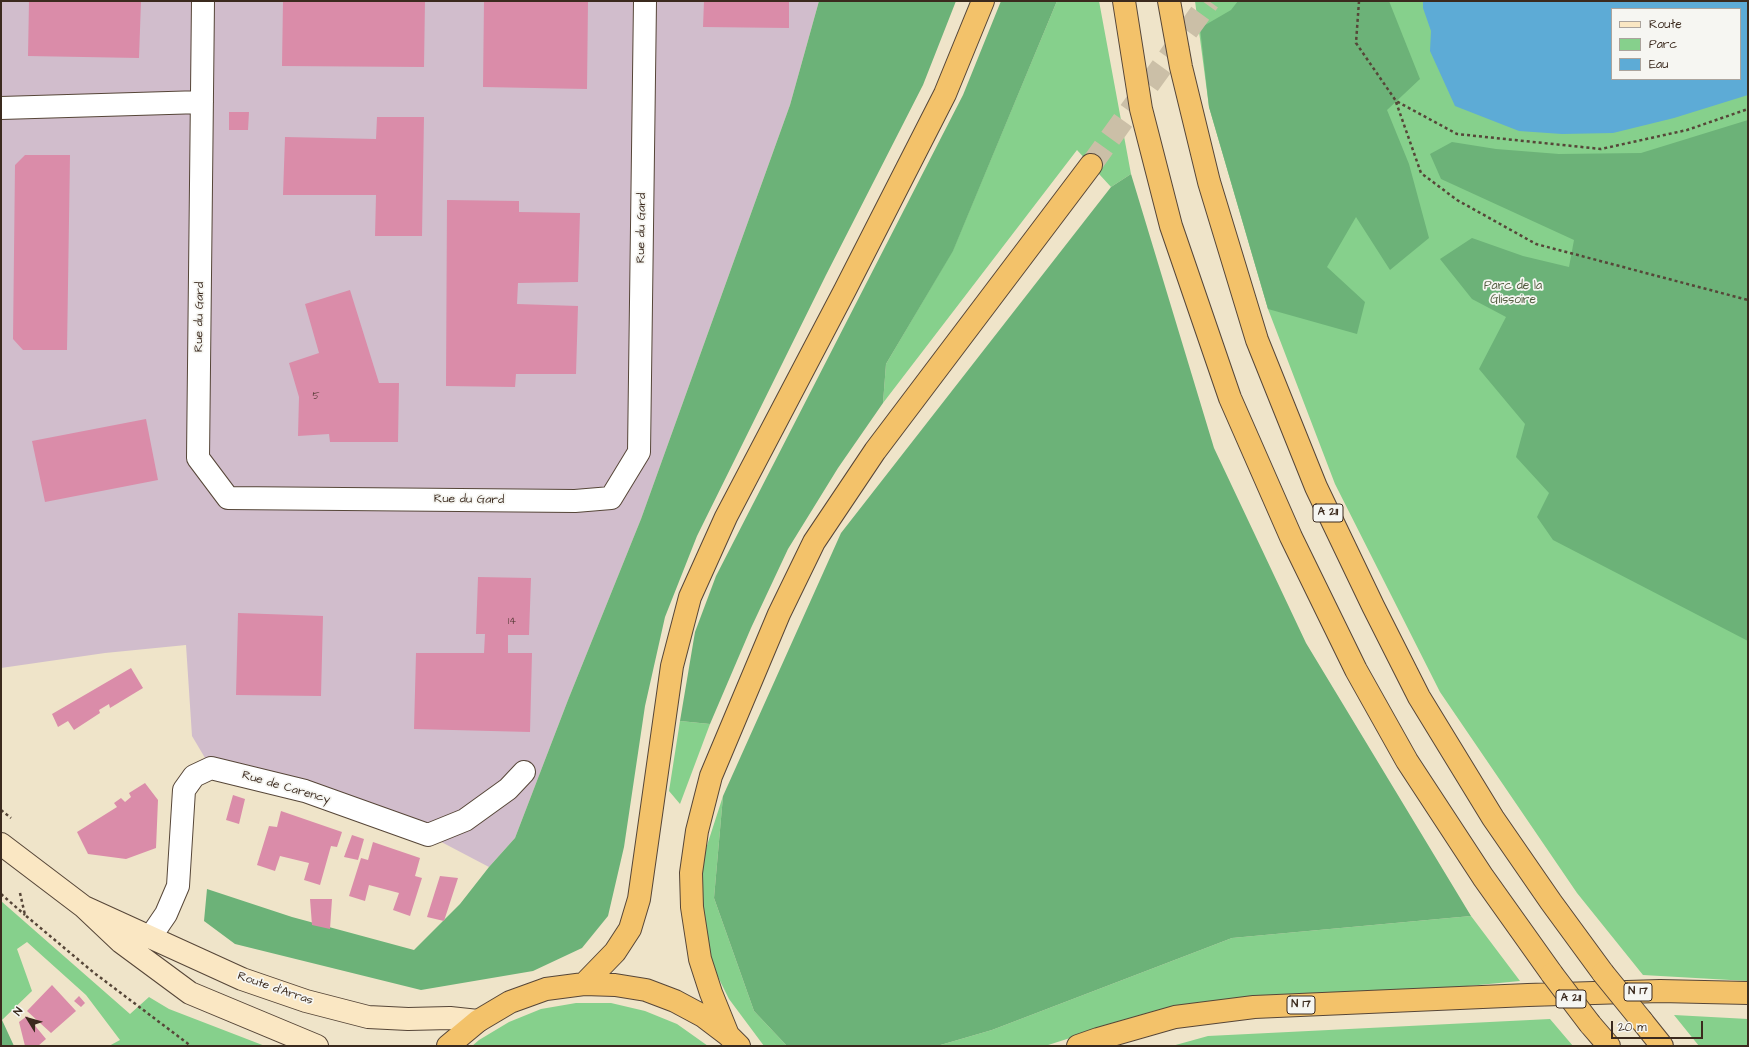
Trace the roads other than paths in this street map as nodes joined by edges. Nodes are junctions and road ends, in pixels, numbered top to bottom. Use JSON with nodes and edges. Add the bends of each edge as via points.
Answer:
{"nodes":[{"id":1,"x":203,"y":1,"type":"edge"},
{"id":2,"x":645,"y":1,"type":"edge"},
{"id":3,"x":983,"y":1,"type":"edge"},
{"id":4,"x":1124,"y":1,"type":"edge"},
{"id":5,"x":1169,"y":1,"type":"edge"},
{"id":6,"x":202,"y":102,"type":"junction"},
{"id":7,"x":1,"y":108,"type":"edge"},
{"id":8,"x":1091,"y":165,"type":"tunnel mouth"},
{"id":9,"x":524,"y":772,"type":"dead end"},
{"id":10,"x":5,"y":847,"type":"edge"},
{"id":11,"x":84,"y":907,"type":"junction"},
{"id":12,"x":151,"y":936,"type":"junction"},
{"id":13,"x":584,"y":984,"type":"junction"},
{"id":14,"x":1748,"y":993,"type":"edge"},
{"id":15,"x":478,"y":1021,"type":"junction"},
{"id":16,"x":733,"y":1040,"type":"edge"},
{"id":17,"x":316,"y":1046,"type":"edge"},
{"id":18,"x":448,"y":1046,"type":"edge"},
{"id":19,"x":1078,"y":1046,"type":"edge"},
{"id":20,"x":1609,"y":1046,"type":"edge"},
{"id":21,"x":1662,"y":1046,"type":"edge"}],
"edges":[{"from":1,"to":6,"type":"street","name":"Rue du Gard"},
{"from":2,"to":6,"type":"street","name":"Rue du Gard","via":[[639,452],[611,498],[575,502],[228,498],[198,458]]},
{"from":3,"to":13,"type":"highway","via":[[945,94],[726,517],[690,597],[672,666],[640,899],[630,929],[615,952]]},
{"from":4,"to":20,"type":"highway","number":"A 211","bridge":true,"via":[[1141,108],[1171,226],[1230,398],[1288,530],[1356,670],[1407,761],[1552,974]]},
{"from":5,"to":21,"type":"highway","number":"A 211","bridge":true,"via":[[1181,67],[1211,189],[1257,340],[1316,487],[1419,697],[1494,818],[1551,902],[1603,973]]},
{"from":6,"to":7,"type":"street"},
{"from":8,"to":16,"type":"highway","via":[[875,451],[814,542],[773,628],[711,776],[697,831],[691,872],[692,907],[700,959],[711,993]]},
{"from":9,"to":12,"type":"street","name":"Rue de Carency","via":[[508,790],[465,820],[428,835],[305,791],[211,768],[194,776],[184,790],[178,886],[166,914]]},
{"from":10,"to":11,"type":"main road","name":"Route d'Arras"},
{"from":11,"to":12,"type":"main road","name":"Route d'Arras"},
{"from":11,"to":17,"type":"main road","name":"Route d'Arras","via":[[121,942],[190,993]]},
{"from":12,"to":15,"type":"main road","name":"Route d'Arras","via":[[242,979],[306,1001],[368,1017]]},
{"from":13,"to":15,"type":"highway","via":[[546,989],[510,1002]]},
{"from":13,"to":16,"type":"highway","via":[[646,990],[668,998],[703,1016]]},
{"from":14,"to":19,"type":"highway","number":"N 17","via":[[1644,992],[1254,1007],[1175,1017]]},
{"from":15,"to":18,"type":"highway"}]}
